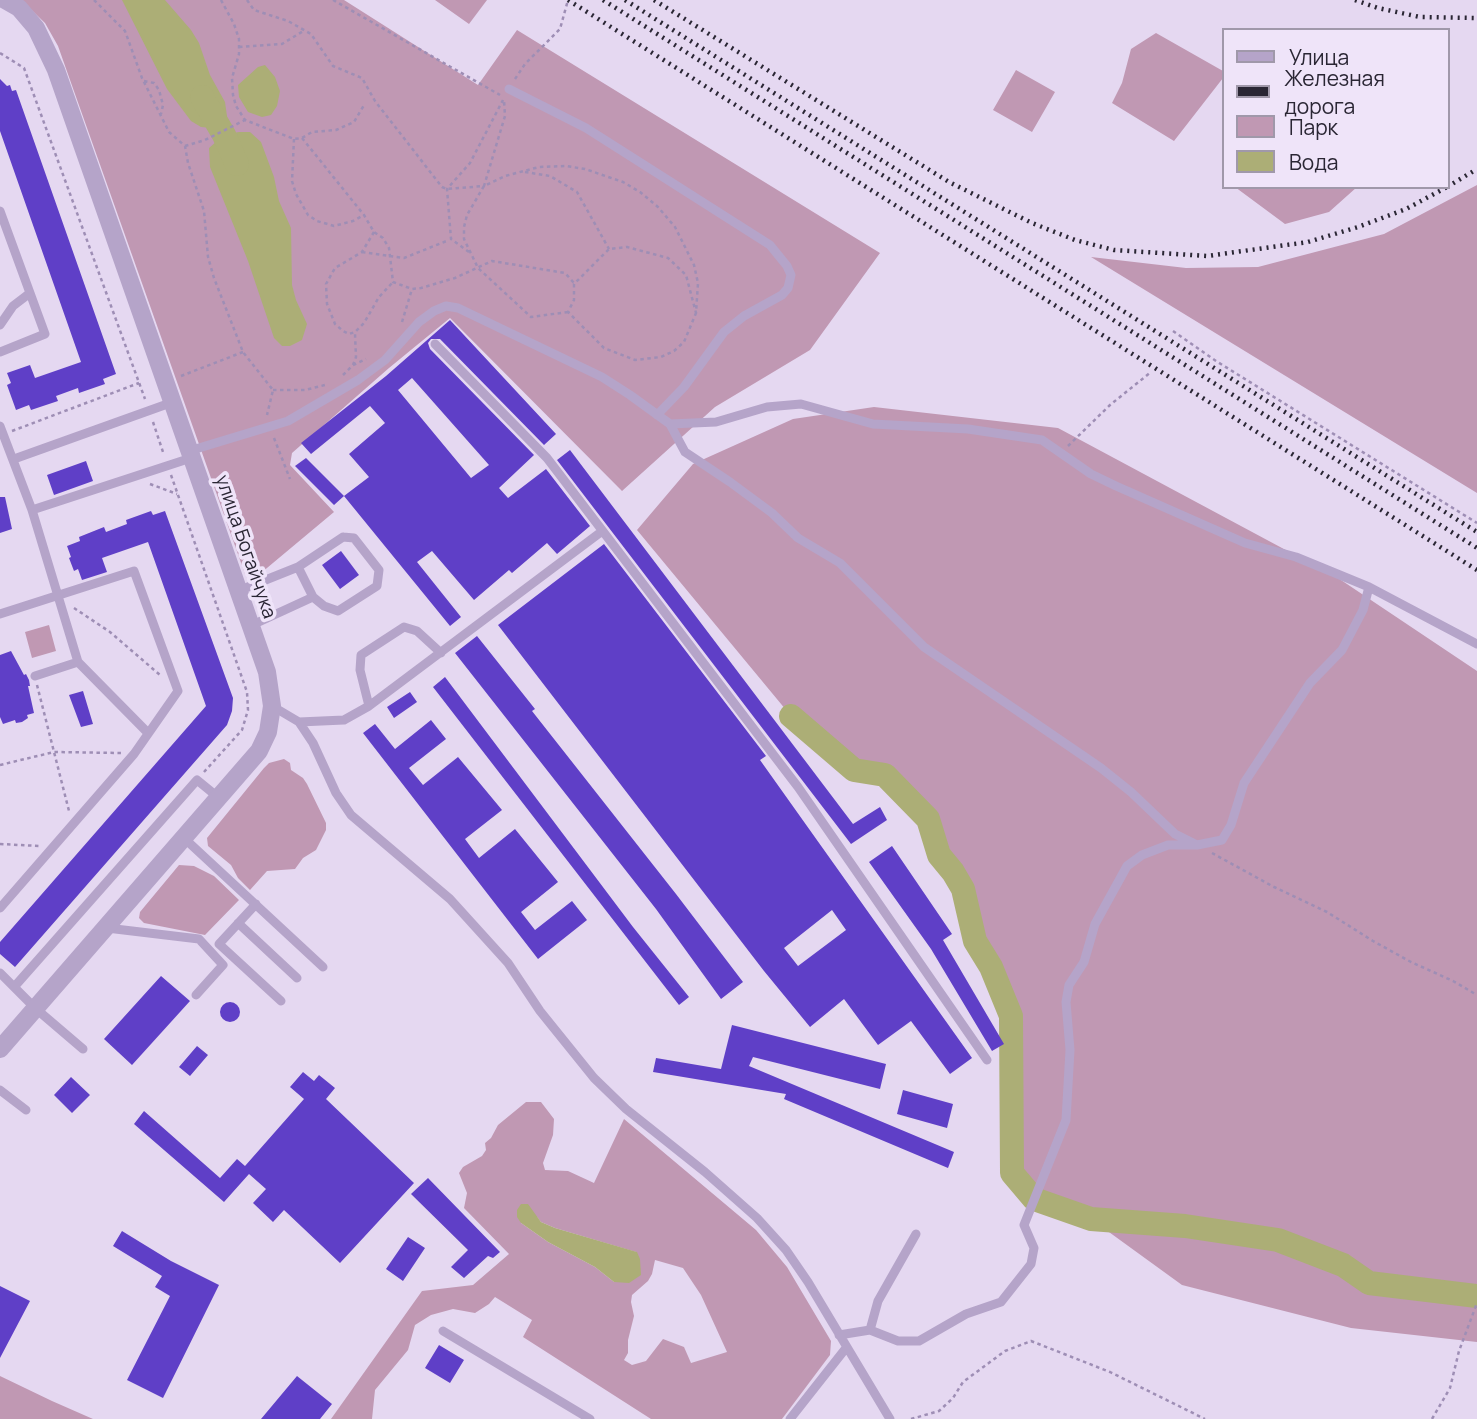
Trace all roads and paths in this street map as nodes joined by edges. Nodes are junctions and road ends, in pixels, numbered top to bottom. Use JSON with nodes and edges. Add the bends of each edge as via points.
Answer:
{"nodes":[{"id":1,"x":5,"y":0,"type":"edge"},
{"id":2,"x":94,"y":0,"type":"edge"},
{"id":3,"x":221,"y":0,"type":"edge"},
{"id":4,"x":247,"y":0,"type":"edge"},
{"id":5,"x":333,"y":0,"type":"edge"},
{"id":6,"x":305,"y":30,"type":"junction"},
{"id":7,"x":239,"y":47,"type":"junction"},
{"id":8,"x":0,"y":53,"type":"edge"},
{"id":9,"x":144,"y":81,"type":"junction"},
{"id":10,"x":509,"y":89,"type":"dead end"},
{"id":11,"x":364,"y":105,"type":"dead end"},
{"id":12,"x":161,"y":114,"type":"junction"},
{"id":13,"x":245,"y":120,"type":"junction"},
{"id":14,"x":302,"y":138,"type":"junction"},
{"id":15,"x":294,"y":139,"type":"junction"},
{"id":16,"x":186,"y":146,"type":"junction"},
{"id":17,"x":549,"y":167,"type":"junction"},
{"id":18,"x":521,"y":172,"type":"junction"},
{"id":19,"x":550,"y":176,"type":"junction"},
{"id":20,"x":485,"y":186,"type":"junction"},
{"id":21,"x":447,"y":189,"type":"junction"},
{"id":22,"x":0,"y":211,"type":"edge"},
{"id":23,"x":364,"y":215,"type":"junction"},
{"id":24,"x":374,"y":232,"type":"junction"},
{"id":25,"x":451,"y":239,"type":"junction"},
{"id":26,"x":609,"y":249,"type":"junction"},
{"id":27,"x":362,"y":252,"type":"junction"},
{"id":28,"x":469,"y":252,"type":"junction"},
{"id":29,"x":391,"y":258,"type":"junction"},
{"id":30,"x":478,"y":268,"type":"junction"},
{"id":31,"x":393,"y":282,"type":"junction"},
{"id":32,"x":698,"y":283,"type":"junction"},
{"id":33,"x":574,"y":284,"type":"junction"},
{"id":34,"x":689,"y":286,"type":"junction"},
{"id":35,"x":412,"y":289,"type":"junction"},
{"id":36,"x":30,"y":293,"type":"junction"},
{"id":37,"x":568,"y":312,"type":"junction"},
{"id":38,"x":696,"y":313,"type":"junction"},
{"id":39,"x":0,"y":325,"type":"edge"},
{"id":40,"x":397,"y":330,"type":"dead end"},
{"id":41,"x":1173,"y":331,"type":"dead end"},
{"id":42,"x":355,"y":332,"type":"junction"},
{"id":43,"x":435,"y":344,"type":"dead end"},
{"id":44,"x":0,"y":352,"type":"edge"},
{"id":45,"x":243,"y":352,"type":"junction"},
{"id":46,"x":369,"y":358,"type":"dead end"},
{"id":47,"x":353,"y":365,"type":"junction"},
{"id":48,"x":1151,"y":373,"type":"dead end"},
{"id":49,"x":342,"y":376,"type":"dead end"},
{"id":50,"x":175,"y":378,"type":"dead end"},
{"id":51,"x":332,"y":382,"type":"dead end"},
{"id":52,"x":139,"y":383,"type":"junction"},
{"id":53,"x":273,"y":390,"type":"junction"},
{"id":54,"x":173,"y":402,"type":"junction"},
{"id":55,"x":149,"y":411,"type":"junction"},
{"id":56,"x":657,"y":415,"type":"junction"},
{"id":57,"x":670,"y":424,"type":"junction"},
{"id":58,"x":270,"y":428,"type":"junction"},
{"id":59,"x":1,"y":432,"type":"edge"},
{"id":60,"x":190,"y":454,"type":"junction"},
{"id":61,"x":1061,"y":454,"type":"junction"},
{"id":62,"x":14,"y":459,"type":"junction"},
{"id":63,"x":167,"y":467,"type":"junction"},
{"id":64,"x":134,"y":477,"type":"junction"},
{"id":65,"x":290,"y":479,"type":"dead end"},
{"id":66,"x":177,"y":494,"type":"junction"},
{"id":67,"x":32,"y":510,"type":"junction"},
{"id":68,"x":1477,"y":523,"type":"edge"},
{"id":69,"x":601,"y":533,"type":"junction"},
{"id":70,"x":298,"y":566,"type":"junction"},
{"id":71,"x":1369,"y":587,"type":"junction"},
{"id":72,"x":238,"y":591,"type":"junction"},
{"id":73,"x":57,"y":596,"type":"junction"},
{"id":74,"x":313,"y":597,"type":"junction"},
{"id":75,"x":0,"y":614,"type":"edge"},
{"id":76,"x":250,"y":626,"type":"junction"},
{"id":77,"x":1477,"y":644,"type":"edge"},
{"id":78,"x":441,"y":653,"type":"junction"},
{"id":79,"x":78,"y":662,"type":"junction"},
{"id":80,"x":35,"y":676,"type":"joint"},
{"id":81,"x":178,"y":691,"type":"junction"},
{"id":82,"x":272,"y":706,"type":"junction"},
{"id":83,"x":369,"y":706,"type":"junction"},
{"id":84,"x":299,"y":722,"type":"junction"},
{"id":85,"x":148,"y":733,"type":"junction"},
{"id":86,"x":54,"y":752,"type":"junction"},
{"id":87,"x":135,"y":754,"type":"junction"},
{"id":88,"x":0,"y":765,"type":"edge"},
{"id":89,"x":197,"y":780,"type":"junction"},
{"id":90,"x":219,"y":798,"type":"junction"},
{"id":91,"x":72,"y":825,"type":"junction"},
{"id":92,"x":185,"y":839,"type":"junction"},
{"id":93,"x":0,"y":844,"type":"edge"},
{"id":94,"x":1197,"y":845,"type":"junction"},
{"id":95,"x":53,"y":846,"type":"junction"},
{"id":96,"x":256,"y":904,"type":"junction"},
{"id":97,"x":0,"y":908,"type":"edge"},
{"id":98,"x":238,"y":923,"type":"junction"},
{"id":99,"x":107,"y":928,"type":"junction"},
{"id":100,"x":323,"y":968,"type":"dead end"},
{"id":101,"x":0,"y":973,"type":"edge"},
{"id":102,"x":298,"y":978,"type":"dead end"},
{"id":103,"x":15,"y":986,"type":"junction"},
{"id":104,"x":196,"y":995,"type":"dead end"},
{"id":105,"x":1477,"y":995,"type":"edge"},
{"id":106,"x":281,"y":1001,"type":"dead end"},
{"id":107,"x":35,"y":1008,"type":"junction"},
{"id":108,"x":0,"y":1049,"type":"edge"},
{"id":109,"x":83,"y":1049,"type":"dead end"},
{"id":110,"x":987,"y":1060,"type":"dead end"},
{"id":111,"x":0,"y":1090,"type":"edge"},
{"id":112,"x":26,"y":1110,"type":"dead end"},
{"id":113,"x":916,"y":1234,"type":"dead end"},
{"id":114,"x":1477,"y":1303,"type":"edge"},
{"id":115,"x":870,"y":1330,"type":"junction"},
{"id":116,"x":443,"y":1331,"type":"dead end"},
{"id":117,"x":839,"y":1335,"type":"junction"},
{"id":118,"x":846,"y":1348,"type":"junction"},
{"id":119,"x":590,"y":1419,"type":"edge"},
{"id":120,"x":790,"y":1419,"type":"edge"},
{"id":121,"x":890,"y":1419,"type":"edge"},
{"id":122,"x":911,"y":1419,"type":"edge"},
{"id":123,"x":1205,"y":1419,"type":"edge"},
{"id":124,"x":1432,"y":1419,"type":"edge"}],
"edges":[{"from":1,"to":54,"type":"street","name":"улица Богайчука","via":[[36,27],[47,47]]},
{"from":2,"to":9,"type":"path","via":[[125,30]]},
{"from":3,"to":7,"type":"path","via":[[234,24]]},
{"from":4,"to":6,"type":"path","via":[[254,10]]},
{"from":5,"to":21,"type":"path","via":[[504,98],[470,163]]},
{"from":6,"to":7,"type":"path","via":[[282,44]]},
{"from":6,"to":21,"type":"path","via":[[332,66],[362,78],[431,176]]},
{"from":7,"to":13,"type":"path","via":[[233,95]]},
{"from":8,"to":52,"type":"path","via":[[24,68]]},
{"from":9,"to":12,"type":"path"},
{"from":9,"to":12,"type":"path","via":[[159,90]]},
{"from":10,"to":56,"type":"lane","via":[[586,128],[770,244],[787,266],[791,275],[782,295],[724,332]]},
{"from":11,"to":14,"type":"path","via":[[354,122]]},
{"from":12,"to":16,"type":"path","via":[[170,132]]},
{"from":13,"to":15,"type":"path"},
{"from":13,"to":16,"type":"path"},
{"from":14,"to":15,"type":"path"},
{"from":14,"to":23,"type":"path"},
{"from":15,"to":23,"type":"path","via":[[292,181],[308,215],[334,226]]},
{"from":16,"to":45,"type":"path","via":[[204,211],[208,257]]},
{"from":17,"to":18,"type":"path"},
{"from":17,"to":19,"type":"path"},
{"from":17,"to":32,"type":"path","via":[[585,169],[640,192],[675,227]]},
{"from":18,"to":19,"type":"path"},
{"from":18,"to":20,"type":"path"},
{"from":19,"to":26,"type":"path","via":[[578,192]]},
{"from":20,"to":21,"type":"path"},
{"from":20,"to":28,"type":"path","via":[[464,227]]},
{"from":21,"to":25,"type":"path"},
{"from":22,"to":36,"type":"lane"},
{"from":23,"to":24,"type":"path"},
{"from":24,"to":27,"type":"path"},
{"from":24,"to":29,"type":"path","via":[[390,248]]},
{"from":25,"to":28,"type":"path"},
{"from":25,"to":29,"type":"path","via":[[404,258]]},
{"from":26,"to":33,"type":"path"},
{"from":26,"to":34,"type":"path","via":[[627,247],[668,258]]},
{"from":27,"to":29,"type":"path"},
{"from":27,"to":42,"type":"path","via":[[335,268],[326,284],[335,324],[349,334]]},
{"from":28,"to":30,"type":"path"},
{"from":29,"to":31,"type":"path"},
{"from":30,"to":33,"type":"path","via":[[492,261],[565,273]]},
{"from":30,"to":35,"type":"path"},
{"from":30,"to":37,"type":"path","via":[[531,317]]},
{"from":31,"to":35,"type":"path"},
{"from":31,"to":42,"type":"path"},
{"from":32,"to":34,"type":"path"},
{"from":32,"to":38,"type":"path"},
{"from":33,"to":37,"type":"path"},
{"from":34,"to":38,"type":"path"},
{"from":35,"to":40,"type":"path"},
{"from":36,"to":39,"type":"lane","via":[[13,306]]},
{"from":36,"to":44,"type":"lane","via":[[45,334]]},
{"from":37,"to":38,"type":"path","via":[[604,348],[635,360],[674,351],[684,342]]},
{"from":41,"to":68,"type":"path"},
{"from":42,"to":47,"type":"path"},
{"from":43,"to":69,"type":"lane","via":[[547,458]]},
{"from":45,"to":50,"type":"path"},
{"from":45,"to":53,"type":"path"},
{"from":46,"to":47,"type":"path"},
{"from":47,"to":49,"type":"path"},
{"from":48,"to":61,"type":"path","via":[[1110,405]]},
{"from":51,"to":53,"type":"path","via":[[305,390]]},
{"from":52,"to":55,"type":"path"},
{"from":52,"to":59,"type":"path"},
{"from":53,"to":58,"type":"path","via":[[267,412]]},
{"from":54,"to":55,"type":"lane"},
{"from":54,"to":60,"type":"street","name":"улица Богайчука"},
{"from":55,"to":62,"type":"lane"},
{"from":55,"to":63,"type":"path"},
{"from":56,"to":57,"type":"lane"},
{"from":56,"to":58,"type":"lane","via":[[602,377],[446,306],[419,322],[358,380]]},
{"from":57,"to":61,"type":"lane","via":[[716,422],[768,407],[801,404],[873,424],[968,429],[1042,440]]},
{"from":57,"to":94,"type":"lane","via":[[685,453],[762,505],[798,538],[840,563],[925,647],[1101,768],[1175,834]]},
{"from":58,"to":60,"type":"lane"},
{"from":58,"to":65,"type":"path"},
{"from":59,"to":62,"type":"lane"},
{"from":60,"to":63,"type":"lane"},
{"from":60,"to":72,"type":"street","name":"улица Богайчука"},
{"from":61,"to":71,"type":"lane","via":[[1091,474],[1223,533],[1296,556]]},
{"from":62,"to":67,"type":"lane"},
{"from":63,"to":64,"type":"lane"},
{"from":63,"to":66,"type":"path"},
{"from":64,"to":66,"type":"path"},
{"from":64,"to":67,"type":"lane"},
{"from":66,"to":89,"type":"path","via":[[247,692],[243,730]]},
{"from":67,"to":73,"type":"lane"},
{"from":69,"to":78,"type":"lane"},
{"from":69,"to":110,"type":"lane","via":[[798,787]]},
{"from":70,"to":72,"type":"lane"},
{"from":70,"to":74,"type":"lane"},
{"from":70,"to":74,"type":"lane","via":[[343,537],[355,538],[379,570],[377,586],[338,611]]},
{"from":71,"to":77,"type":"lane"},
{"from":71,"to":94,"type":"lane","via":[[1363,610],[1342,650],[1310,682],[1244,783],[1222,840]]},
{"from":72,"to":76,"type":"street","name":"улица Богайчука"},
{"from":73,"to":75,"type":"lane"},
{"from":73,"to":79,"type":"lane"},
{"from":73,"to":81,"type":"path","via":[[110,632]]},
{"from":73,"to":81,"type":"lane","via":[[134,571]]},
{"from":74,"to":76,"type":"lane"},
{"from":76,"to":82,"type":"street","name":"улица Богайчука","via":[[267,672]]},
{"from":78,"to":83,"type":"lane"},
{"from":78,"to":83,"type":"lane","via":[[417,631],[404,627],[361,655]]},
{"from":79,"to":80,"type":"lane"},
{"from":79,"to":85,"type":"lane"},
{"from":80,"to":86,"type":"path"},
{"from":81,"to":85,"type":"lane"},
{"from":82,"to":84,"type":"lane"},
{"from":82,"to":90,"type":"street","name":"улица Богайчука","via":[[259,751]]},
{"from":83,"to":84,"type":"lane","via":[[344,720]]},
{"from":84,"to":117,"type":"lane","via":[[351,815],[450,899],[508,963],[594,1078],[757,1217],[808,1282]]},
{"from":85,"to":87,"type":"lane"},
{"from":86,"to":87,"type":"path"},
{"from":86,"to":88,"type":"path"},
{"from":86,"to":91,"type":"path"},
{"from":87,"to":91,"type":"lane"},
{"from":89,"to":90,"type":"lane"},
{"from":89,"to":103,"type":"lane"},
{"from":90,"to":92,"type":"street","name":"улица Богайчука"},
{"from":91,"to":95,"type":"lane"},
{"from":92,"to":96,"type":"lane"},
{"from":92,"to":99,"type":"street","name":"улица Богайчука"},
{"from":93,"to":95,"type":"path"},
{"from":94,"to":105,"type":"path"},
{"from":94,"to":115,"type":"lane","via":[[1168,845],[1127,866],[1069,985],[1066,1120],[1024,1225],[1034,1248],[1031,1264],[1000,1302],[966,1314],[919,1341],[898,1341]]},
{"from":95,"to":97,"type":"lane"},
{"from":96,"to":98,"type":"lane"},
{"from":96,"to":100,"type":"lane"},
{"from":98,"to":102,"type":"lane"},
{"from":98,"to":106,"type":"lane","via":[[219,944]]},
{"from":99,"to":104,"type":"lane","via":[[199,939],[223,965]]},
{"from":99,"to":107,"type":"street","name":"улица Богайчука"},
{"from":101,"to":103,"type":"lane"},
{"from":103,"to":107,"type":"lane"},
{"from":107,"to":108,"type":"street","name":"улица Богайчука"},
{"from":107,"to":109,"type":"lane"},
{"from":111,"to":112,"type":"lane"},
{"from":113,"to":115,"type":"lane","via":[[878,1301]]},
{"from":114,"to":124,"type":"path","via":[[1450,1388]]},
{"from":115,"to":117,"type":"lane"},
{"from":116,"to":119,"type":"lane"},
{"from":117,"to":118,"type":"lane"},
{"from":118,"to":120,"type":"lane"},
{"from":118,"to":121,"type":"lane"},
{"from":122,"to":123,"type":"path","via":[[939,1411],[963,1382],[1005,1351],[1031,1341],[1110,1372]]}]}
